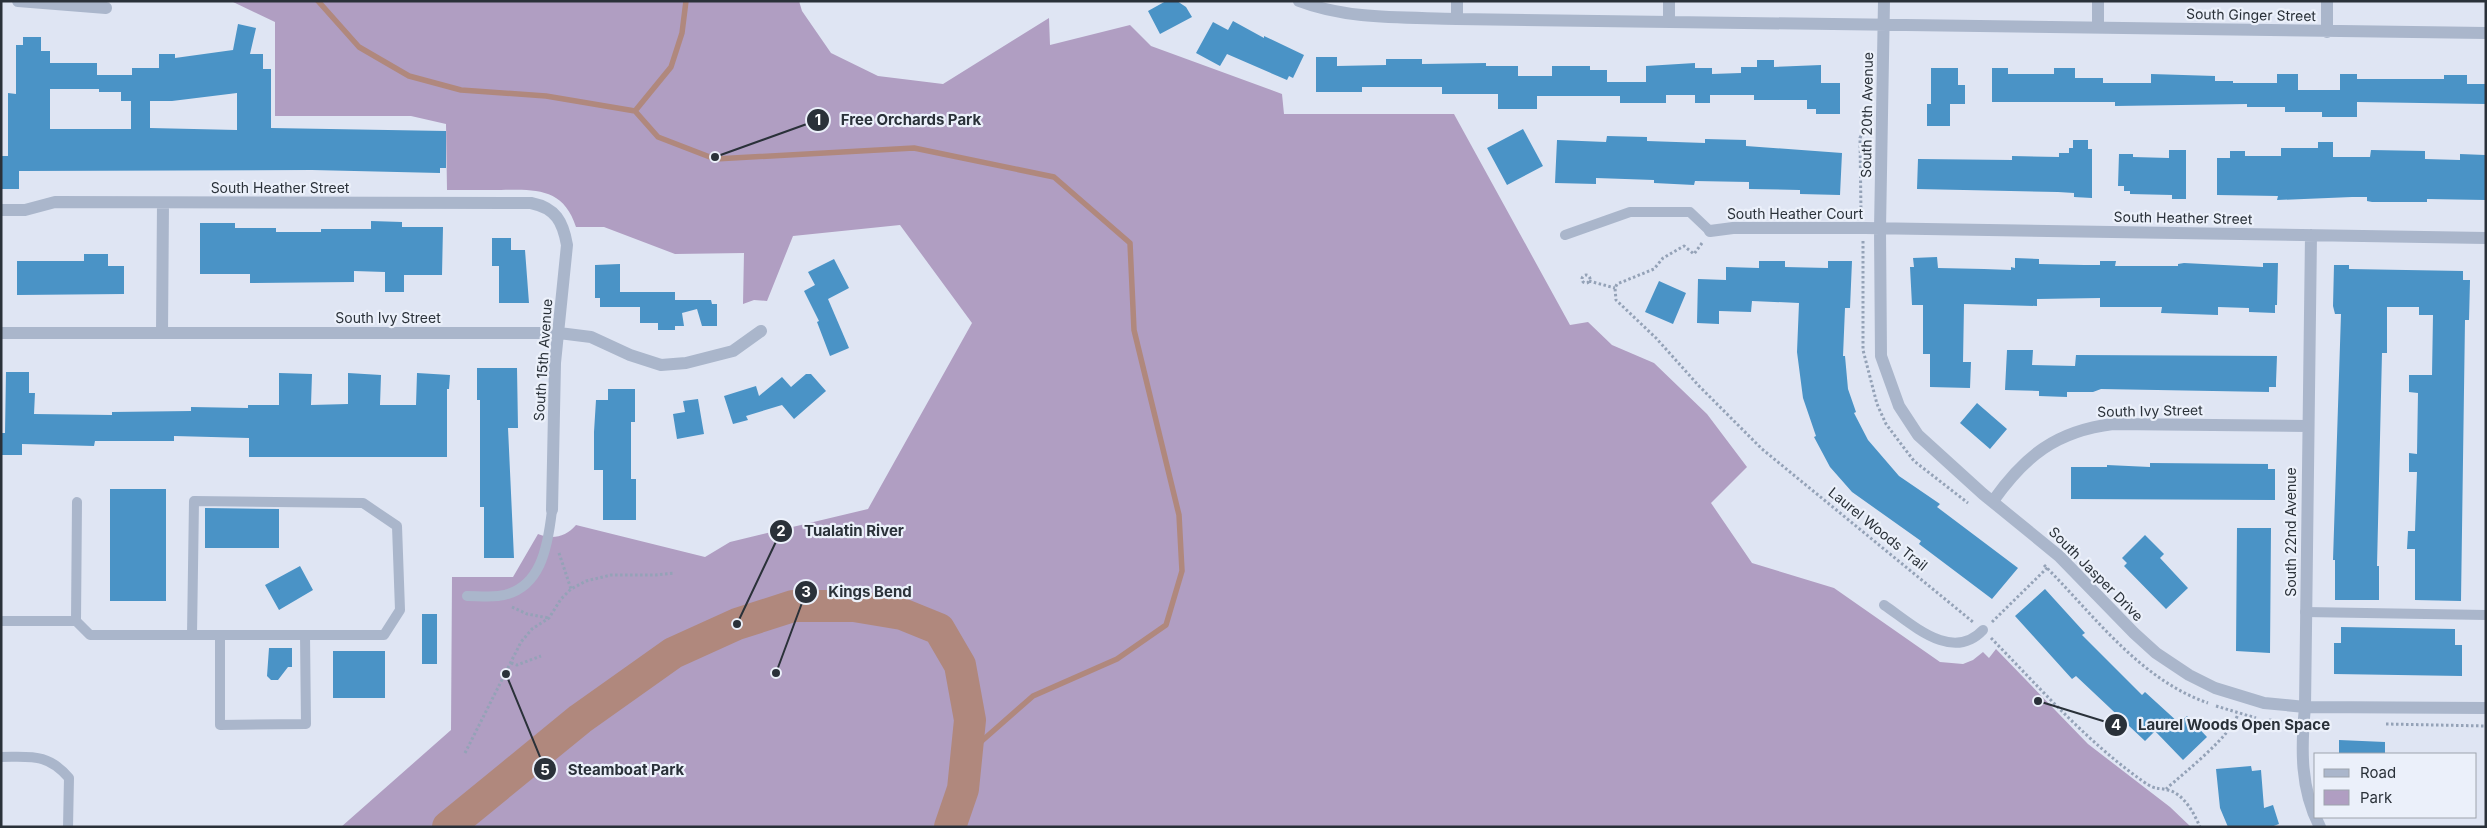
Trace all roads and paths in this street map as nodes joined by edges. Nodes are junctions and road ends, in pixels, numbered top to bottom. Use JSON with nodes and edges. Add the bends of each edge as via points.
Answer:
{"nodes":[{"id":1,"x":18,"y":1,"type":"edge"},
{"id":2,"x":1298,"y":1,"type":"edge"},
{"id":3,"x":1457,"y":1,"type":"edge"},
{"id":4,"x":1669,"y":1,"type":"edge"},
{"id":5,"x":1884,"y":1,"type":"edge"},
{"id":6,"x":2098,"y":1,"type":"edge"},
{"id":7,"x":2327,"y":1,"type":"edge"},
{"id":8,"x":106,"y":8,"type":"dead end"},
{"id":9,"x":1457,"y":18,"type":"junction"},
{"id":10,"x":1669,"y":22,"type":"junction"},
{"id":11,"x":1884,"y":24,"type":"junction"},
{"id":12,"x":2098,"y":27,"type":"junction"},
{"id":13,"x":2327,"y":32,"type":"junction"},
{"id":14,"x":2486,"y":33,"type":"edge"},
{"id":15,"x":1882,"y":120,"type":"junction"},
{"id":16,"x":163,"y":202,"type":"junction"},
{"id":17,"x":1,"y":210,"type":"edge"},
{"id":18,"x":557,"y":214,"type":"joint"},
{"id":19,"x":1862,"y":217,"type":"dead end"},
{"id":20,"x":1880,"y":229,"type":"junction"},
{"id":21,"x":1710,"y":231,"type":"joint"},
{"id":22,"x":1565,"y":235,"type":"dead end"},
{"id":23,"x":2310,"y":235,"type":"junction"},
{"id":24,"x":2486,"y":238,"type":"edge"},
{"id":25,"x":1694,"y":254,"type":"dead end"},
{"id":26,"x":1589,"y":281,"type":"dead end"},
{"id":27,"x":1615,"y":288,"type":"junction"},
{"id":28,"x":761,"y":331,"type":"dead end"},
{"id":29,"x":1,"y":333,"type":"edge"},
{"id":30,"x":162,"y":333,"type":"junction"},
{"id":31,"x":559,"y":333,"type":"junction"},
{"id":32,"x":2307,"y":426,"type":"junction"},
{"id":33,"x":1993,"y":501,"type":"junction"},
{"id":34,"x":77,"y":502,"type":"dead end"},
{"id":35,"x":552,"y":510,"type":"joint"},
{"id":36,"x":2060,"y":556,"type":"junction"},
{"id":37,"x":675,"y":573,"type":"dead end"},
{"id":38,"x":467,"y":596,"type":"dead end"},
{"id":39,"x":498,"y":596,"type":"junction"},
{"id":40,"x":1884,"y":605,"type":"dead end"},
{"id":41,"x":2306,"y":612,"type":"junction"},
{"id":42,"x":2486,"y":615,"type":"edge"},
{"id":43,"x":550,"y":618,"type":"junction"},
{"id":44,"x":1,"y":621,"type":"edge"},
{"id":45,"x":76,"y":621,"type":"junction"},
{"id":46,"x":1983,"y":630,"type":"junction"},
{"id":47,"x":192,"y":635,"type":"junction"},
{"id":48,"x":220,"y":635,"type":"junction"},
{"id":49,"x":305,"y":635,"type":"junction"},
{"id":50,"x":541,"y":656,"type":"dead end"},
{"id":51,"x":511,"y":663,"type":"junction"},
{"id":52,"x":2305,"y":707,"type":"junction"},
{"id":53,"x":2486,"y":708,"type":"edge"},
{"id":54,"x":2238,"y":714,"type":"dead end"},
{"id":55,"x":2380,"y":724,"type":"dead end"},
{"id":56,"x":2486,"y":726,"type":"edge"},
{"id":57,"x":465,"y":753,"type":"dead end"},
{"id":58,"x":1,"y":758,"type":"edge"},
{"id":59,"x":2166,"y":789,"type":"junction"},
{"id":60,"x":2314,"y":813,"type":"edge"},
{"id":61,"x":68,"y":827,"type":"edge"},
{"id":62,"x":2200,"y":827,"type":"edge"}],
"edges":[{"from":1,"to":8,"type":"street"},
{"from":2,"to":9,"type":"street","name":"South Ginger Street","via":[[1322,10],[1376,16]]},
{"from":3,"to":9,"type":"street"},
{"from":4,"to":10,"type":"street"},
{"from":5,"to":11,"type":"street","name":"South 20th Avenue"},
{"from":6,"to":12,"type":"street"},
{"from":7,"to":13,"type":"street"},
{"from":9,"to":10,"type":"street","name":"South Ginger Street"},
{"from":10,"to":11,"type":"street","name":"South Ginger Street"},
{"from":11,"to":12,"type":"street","name":"South Ginger Street"},
{"from":11,"to":15,"type":"street","name":"South 20th Avenue"},
{"from":12,"to":13,"type":"street","name":"South Ginger Street"},
{"from":13,"to":14,"type":"street","name":"South Ginger Street"},
{"from":15,"to":19,"type":"path","via":[[1864,130],[1860,138]]},
{"from":15,"to":20,"type":"street","name":"South 20th Avenue"},
{"from":16,"to":17,"type":"street","name":"South Heather Street","via":[[55,202],[25,210]]},
{"from":16,"to":18,"type":"street","name":"South Heather Street","via":[[531,203],[545,206]]},
{"from":16,"to":30,"type":"street"},
{"from":18,"to":31,"type":"street","name":"South 15th Avenue","via":[[567,245]]},
{"from":20,"to":21,"type":"street","name":"South Heather Court","via":[[1733,228]]},
{"from":20,"to":23,"type":"street","name":"South Heather Street"},
{"from":20,"to":33,"type":"street","name":"South Jasper Drive","via":[[1881,356],[1889,384],[1918,435]]},
{"from":21,"to":22,"type":"lane","via":[[1690,212],[1638,212],[1621,214]]},
{"from":23,"to":24,"type":"street","name":"South Heather Street"},
{"from":23,"to":32,"type":"street","name":"South 22nd Avenue"},
{"from":25,"to":27,"type":"path","via":[[1684,246],[1663,258],[1654,269],[1623,280]]},
{"from":26,"to":27,"type":"path"},
{"from":27,"to":46,"type":"path","name":"Laurel Woods Trail","via":[[1616,300],[1762,449]]},
{"from":28,"to":31,"type":"street","name":"South Ivy Street","via":[[733,352],[662,365],[591,337]]},
{"from":29,"to":30,"type":"street","name":"South Ivy Street"},
{"from":30,"to":31,"type":"street","name":"South Ivy Street"},
{"from":31,"to":35,"type":"street","name":"South 15th Avenue","via":[[555,363]]},
{"from":32,"to":33,"type":"street","name":"South Ivy Street","via":[[2113,424],[2082,429],[2026,460]]},
{"from":32,"to":41,"type":"street","name":"South 22nd Avenue"},
{"from":33,"to":36,"type":"street","name":"South Jasper Drive"},
{"from":34,"to":45,"type":"lane"},
{"from":35,"to":39,"type":"lane","via":[[542,564],[526,584]]},
{"from":36,"to":46,"type":"path"},
{"from":36,"to":52,"type":"street","name":"South Jasper Drive","via":[[2134,633],[2156,653],[2189,675],[2240,698],[2264,704]]},
{"from":37,"to":43,"type":"path","via":[[611,575],[586,581],[561,599]]},
{"from":38,"to":39,"type":"lane"},
{"from":39,"to":43,"type":"path","via":[[527,614]]},
{"from":40,"to":46,"type":"lane","via":[[1948,644],[1969,641]]},
{"from":41,"to":42,"type":"lane"},
{"from":41,"to":52,"type":"street","name":"South 22nd Avenue"},
{"from":43,"to":51,"type":"path","via":[[532,629],[521,642]]},
{"from":44,"to":45,"type":"lane"},
{"from":45,"to":47,"type":"lane","via":[[90,635]]},
{"from":46,"to":59,"type":"path","name":"Laurel Woods Trail","via":[[2099,748],[2145,783],[2158,790]]},
{"from":47,"to":48,"type":"lane"},
{"from":47,"to":49,"type":"lane","via":[[194,501],[363,503],[397,526],[400,610],[384,635]]},
{"from":48,"to":49,"type":"lane"},
{"from":48,"to":49,"type":"lane","via":[[220,726],[306,724]]},
{"from":50,"to":51,"type":"path","via":[[518,664]]},
{"from":51,"to":57,"type":"path"},
{"from":52,"to":53,"type":"street","name":"South Jasper Drive"},
{"from":52,"to":60,"type":"street","name":"South 22nd Avenue","via":[[2303,770]]},
{"from":54,"to":59,"type":"path","via":[[2235,724],[2225,735]]},
{"from":55,"to":56,"type":"path"},
{"from":58,"to":61,"type":"lane","via":[[38,756],[58,765],[69,778]]},
{"from":59,"to":62,"type":"path","name":"Laurel Woods Trail","via":[[2180,796]]}]}
